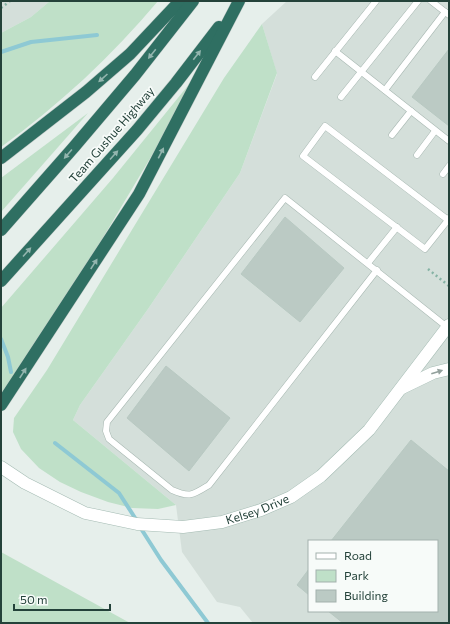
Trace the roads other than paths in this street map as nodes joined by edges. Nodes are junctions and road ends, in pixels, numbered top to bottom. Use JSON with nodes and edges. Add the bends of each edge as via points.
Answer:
{"nodes":[{"id":1,"x":180,"y":1,"type":"edge"},
{"id":2,"x":193,"y":1,"type":"edge"},
{"id":3,"x":238,"y":1,"type":"edge"},
{"id":4,"x":376,"y":1,"type":"edge"},
{"id":5,"x":418,"y":1,"type":"edge"},
{"id":6,"x":431,"y":1,"type":"edge"},
{"id":7,"x":447,"y":13,"type":"edge"},
{"id":8,"x":335,"y":51,"type":"junction"},
{"id":9,"x":361,"y":72,"type":"junction"},
{"id":10,"x":315,"y":77,"type":"dead end"},
{"id":11,"x":385,"y":90,"type":"junction"},
{"id":12,"x":341,"y":97,"type":"dead end"},
{"id":13,"x":411,"y":111,"type":"junction"},
{"id":14,"x":435,"y":131,"type":"junction"},
{"id":15,"x":392,"y":135,"type":"dead end"},
{"id":16,"x":449,"y":141,"type":"edge"},
{"id":17,"x":416,"y":155,"type":"dead end"},
{"id":18,"x":1,"y":158,"type":"edge"},
{"id":19,"x":449,"y":166,"type":"edge"},
{"id":20,"x":442,"y":174,"type":"dead end"},
{"id":21,"x":448,"y":219,"type":"edge"},
{"id":22,"x":397,"y":227,"type":"junction"},
{"id":23,"x":1,"y":230,"type":"edge"},
{"id":24,"x":368,"y":263,"type":"junction"},
{"id":25,"x":377,"y":270,"type":"junction"},
{"id":26,"x":1,"y":281,"type":"edge"},
{"id":27,"x":448,"y":326,"type":"edge"},
{"id":28,"x":449,"y":369,"type":"edge"},
{"id":29,"x":401,"y":388,"type":"junction"},
{"id":30,"x":1,"y":405,"type":"edge"},
{"id":31,"x":1,"y":467,"type":"edge"}],
"edges":[{"from":1,"to":18,"type":"highway","one_way":true,"via":[[130,54]]},
{"from":2,"to":23,"type":"highway","name":"Team Gushue Highway","one_way":true,"via":[[135,75]]},
{"from":26,"to":3,"type":"highway","name":"Team Gushue Highway","one_way":true,"via":[[137,130]]},
{"from":30,"to":3,"type":"highway","one_way":true,"via":[[139,194]]},
{"from":4,"to":8,"type":"lane"},
{"from":5,"to":9,"type":"lane"},
{"from":6,"to":7,"type":"lane"},
{"from":7,"to":11,"type":"lane"},
{"from":8,"to":9,"type":"lane"},
{"from":8,"to":10,"type":"lane"},
{"from":9,"to":11,"type":"lane"},
{"from":9,"to":12,"type":"lane"},
{"from":11,"to":13,"type":"lane"},
{"from":13,"to":14,"type":"lane"},
{"from":13,"to":15,"type":"lane"},
{"from":14,"to":16,"type":"lane"},
{"from":14,"to":17,"type":"lane"},
{"from":19,"to":20,"type":"lane"},
{"from":21,"to":22,"type":"lane","via":[[425,249]]},
{"from":21,"to":22,"type":"lane","via":[[325,126],[304,156]]},
{"from":22,"to":24,"type":"lane"},
{"from":24,"to":25,"type":"lane"},
{"from":24,"to":25,"type":"lane","via":[[285,198],[107,422],[109,439],[172,490],[182,495],[194,494],[209,485]]},
{"from":25,"to":27,"type":"lane"},
{"from":27,"to":29,"type":"main road","name":"Kelsey Drive"},
{"from":29,"to":28,"type":"main road","one_way":true,"via":[[433,373]]},
{"from":29,"to":31,"type":"main road","name":"Kelsey Drive","via":[[369,430],[321,476],[291,497],[261,510],[222,522],[183,527],[137,524],[84,513],[25,483]]}]}
